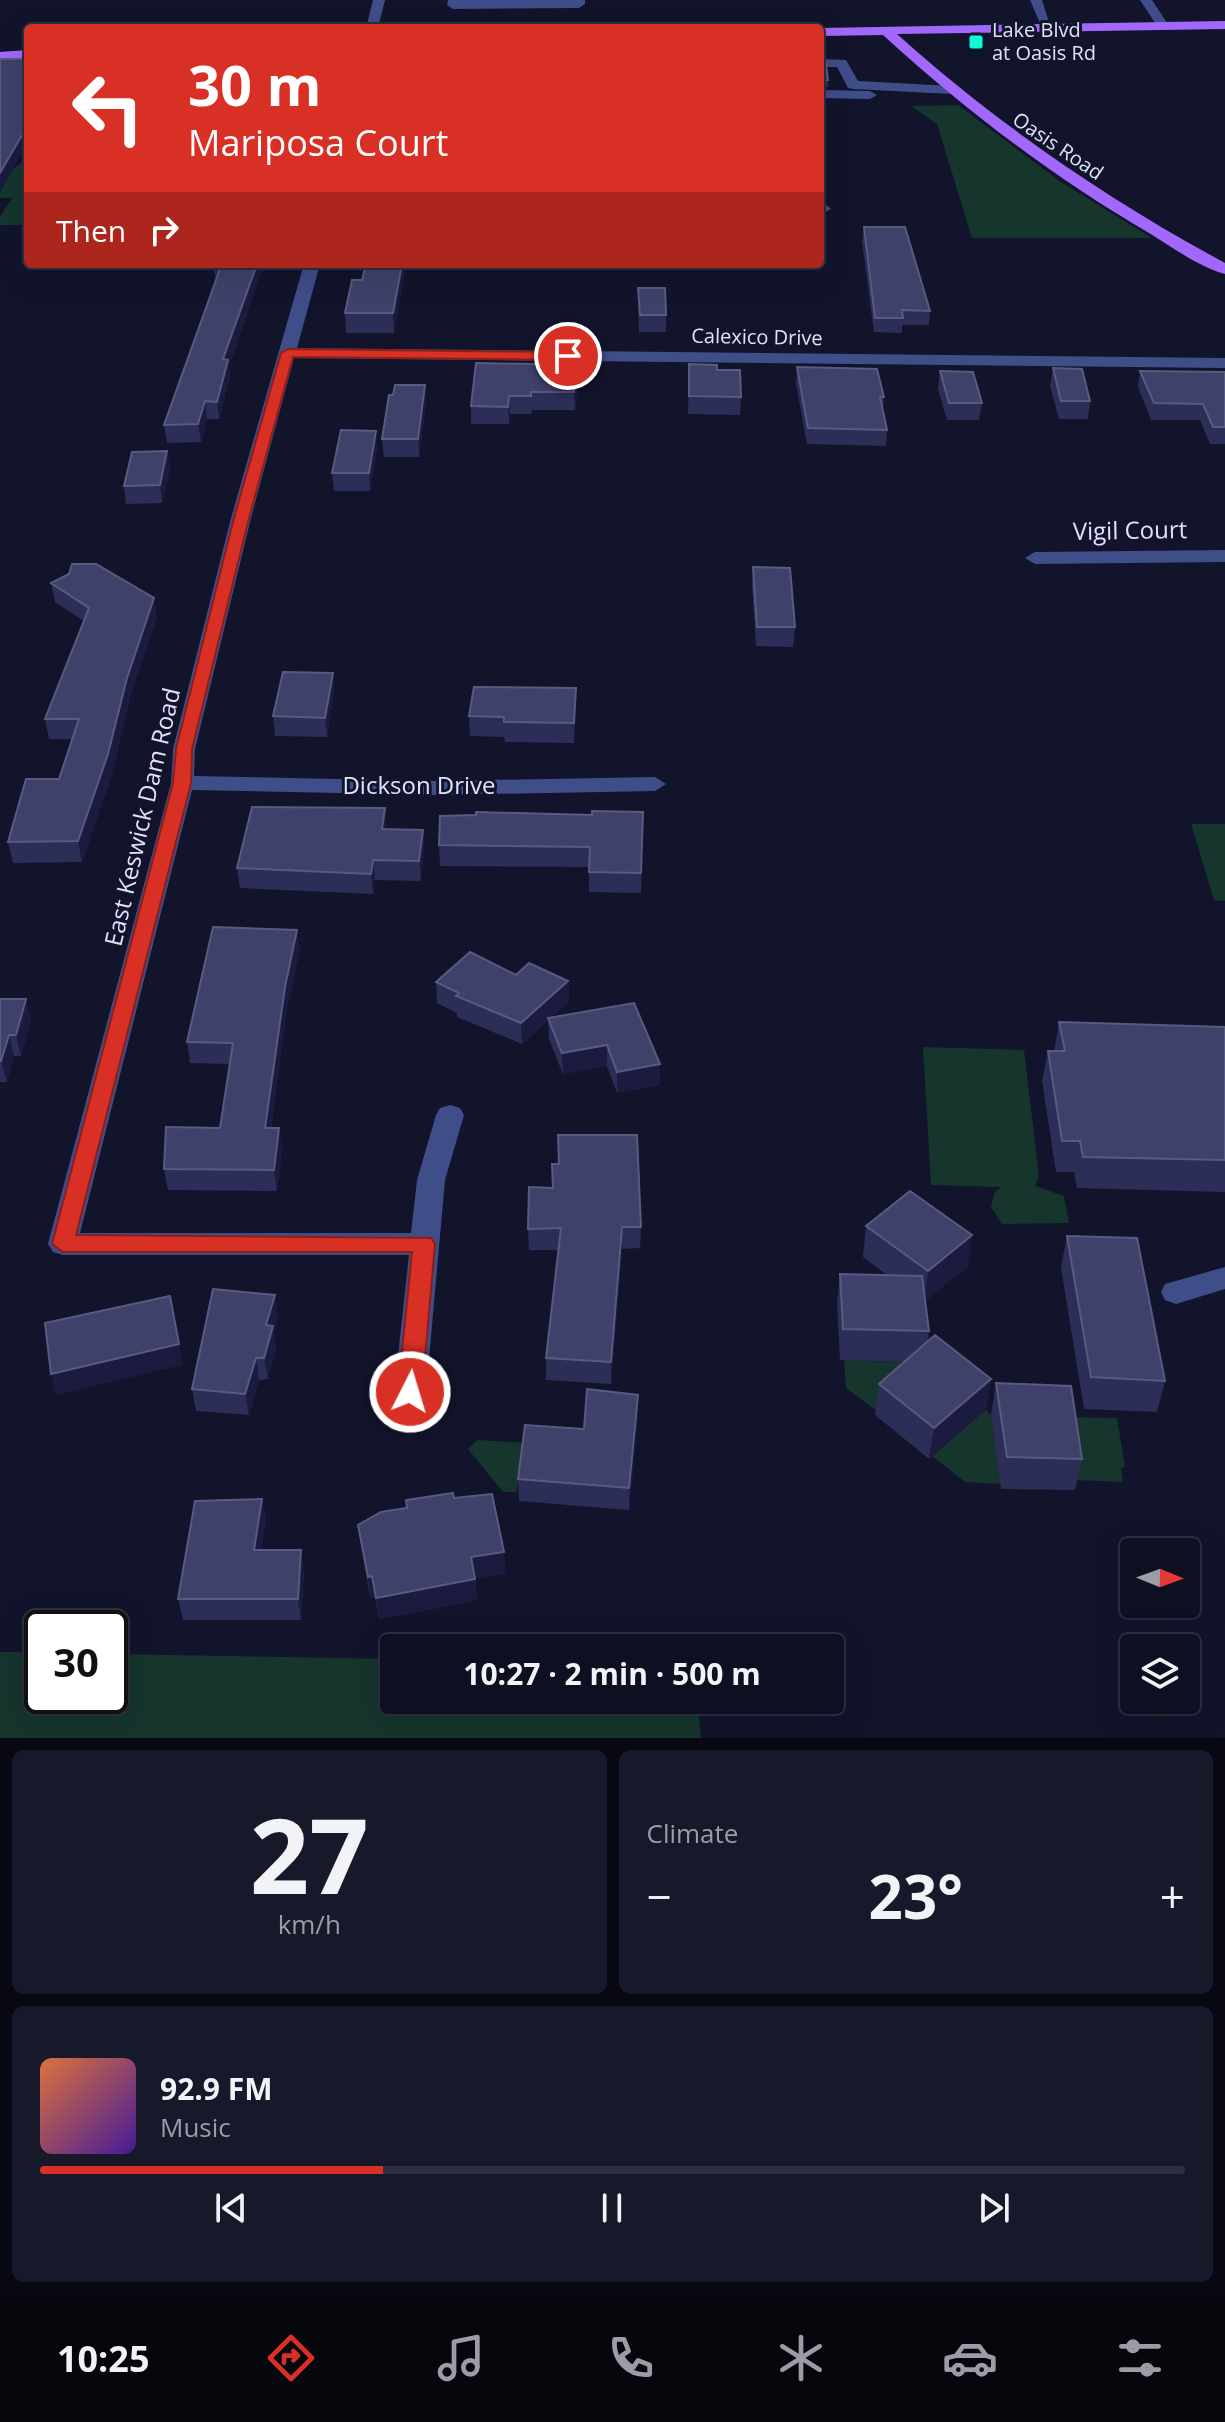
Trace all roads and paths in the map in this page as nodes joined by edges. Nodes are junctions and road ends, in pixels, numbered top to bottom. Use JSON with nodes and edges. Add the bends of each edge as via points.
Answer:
{"nodes":[{"id":1,"x":379,"y":0,"type":"edge"},
{"id":2,"x":454,"y":0,"type":"edge"},
{"id":3,"x":1036,"y":0,"type":"edge"},
{"id":4,"x":1146,"y":0,"type":"edge"},
{"id":5,"x":578,"y":7,"type":"edge"},
{"id":6,"x":373,"y":24,"type":"edge"},
{"id":7,"x":1225,"y":25,"type":"edge"},
{"id":8,"x":1163,"y":26,"type":"junction"},
{"id":9,"x":1048,"y":29,"type":"junction"},
{"id":10,"x":886,"y":31,"type":"junction"},
{"id":11,"x":824,"y":32,"type":"edge"},
{"id":12,"x":24,"y":54,"type":"edge"},
{"id":13,"x":0,"y":56,"type":"edge"},
{"id":14,"x":824,"y":63,"type":"edge"},
{"id":15,"x":887,"y":87,"type":"junction"},
{"id":16,"x":952,"y":90,"type":"junction"},
{"id":17,"x":824,"y":94,"type":"edge"},
{"id":18,"x":311,"y":268,"type":"edge"},
{"id":19,"x":1225,"y":269,"type":"edge"},
{"id":20,"x":288,"y":353,"type":"junction"},
{"id":21,"x":1225,"y":363,"type":"edge"},
{"id":22,"x":1225,"y":556,"type":"edge"},
{"id":23,"x":1035,"y":558,"type":"dead end"},
{"id":24,"x":182,"y":783,"type":"junction"},
{"id":25,"x":655,"y":784,"type":"dead end"},
{"id":26,"x":450,"y":1115,"type":"dead end"},
{"id":27,"x":424,"y":1244,"type":"junction"},
{"id":28,"x":1225,"y":1278,"type":"edge"},
{"id":29,"x":1176,"y":1292,"type":"dead end"},
{"id":30,"x":410,"y":1392,"type":"dead end"}],
"edges":[{"from":1,"to":6,"type":"street"},
{"from":2,"to":5,"type":"street","via":[[453,5]]},
{"from":3,"to":9,"type":"street"},
{"from":4,"to":8,"type":"street"},
{"from":7,"to":8,"type":"main road"},
{"from":8,"to":9,"type":"main road"},
{"from":9,"to":10,"type":"main road"},
{"from":10,"to":11,"type":"main road"},
{"from":10,"to":16,"type":"main road","name":"Oasis Road"},
{"from":12,"to":13,"type":"main road"},
{"from":14,"to":15,"type":"street","via":[[841,63],[853,85]]},
{"from":15,"to":16,"type":"street"},
{"from":15,"to":17,"type":"street","via":[[878,95]]},
{"from":16,"to":19,"type":"main road","name":"Oasis Road","via":[[1081,186]]},
{"from":18,"to":20,"type":"street","name":"East Keswick Dam Road"},
{"from":20,"to":21,"type":"street","name":"Calexico Drive"},
{"from":20,"to":24,"type":"street","name":"East Keswick Dam Road","via":[[184,749]]},
{"from":22,"to":23,"type":"street","name":"Vigil Court"},
{"from":24,"to":25,"type":"street","name":"Dickson Drive","via":[[434,788]]},
{"from":24,"to":27,"type":"street","name":"East Keswick Dam Road","via":[[63,1244]]},
{"from":26,"to":27,"type":"street","via":[[431,1180]]},
{"from":27,"to":30,"type":"street"},
{"from":28,"to":29,"type":"street"}]}
